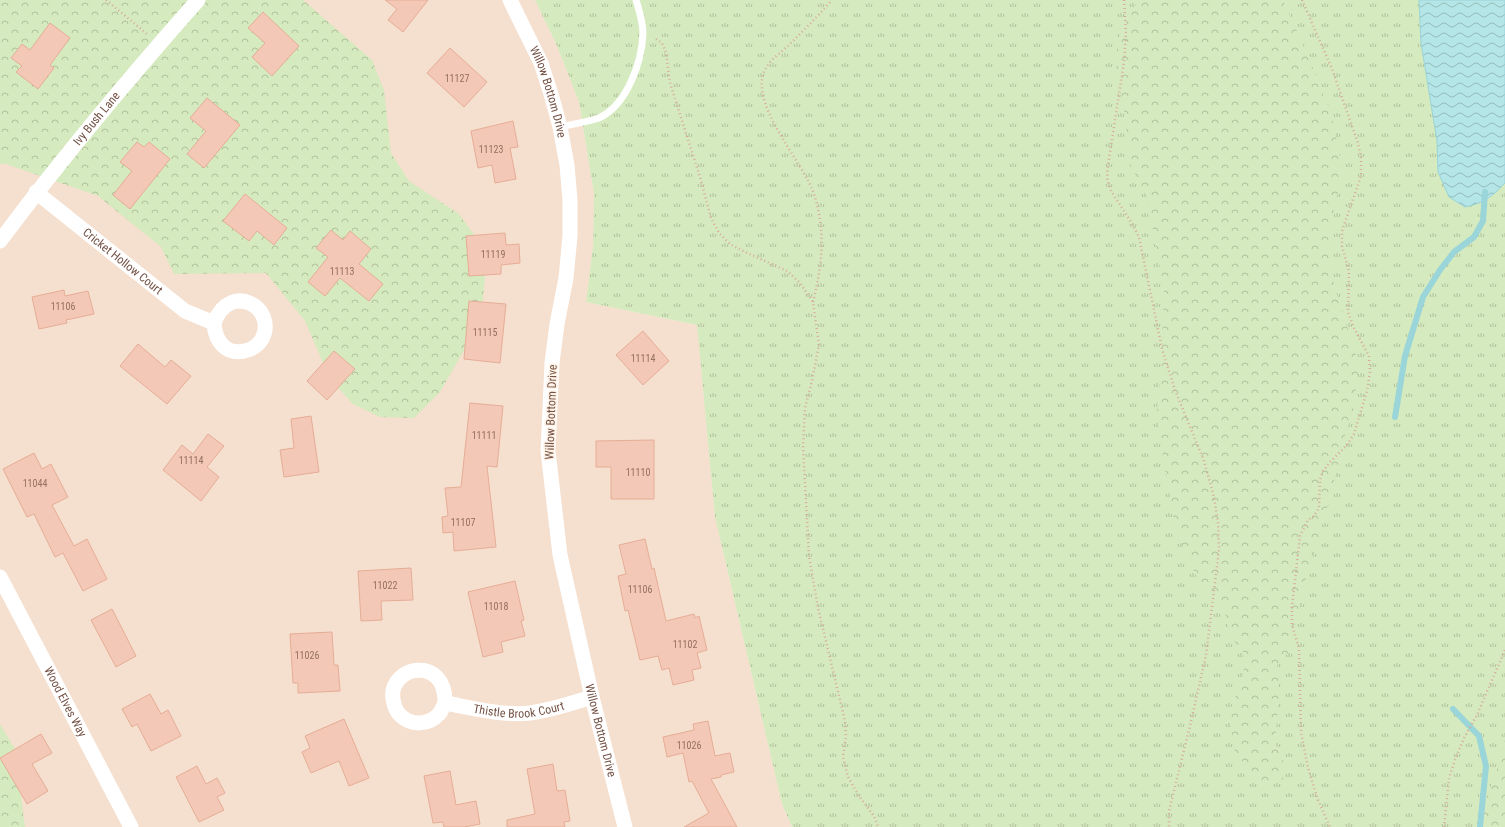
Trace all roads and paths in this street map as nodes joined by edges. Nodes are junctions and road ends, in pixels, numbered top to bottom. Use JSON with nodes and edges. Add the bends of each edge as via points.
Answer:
{"nodes":[{"id":1,"x":106,"y":0,"type":"edge"},
{"id":2,"x":198,"y":0,"type":"edge"},
{"id":3,"x":510,"y":0,"type":"edge"},
{"id":4,"x":636,"y":0,"type":"edge"},
{"id":5,"x":832,"y":0,"type":"edge"},
{"id":6,"x":1124,"y":0,"type":"edge"},
{"id":7,"x":1302,"y":0,"type":"edge"},
{"id":8,"x":643,"y":32,"type":"junction"},
{"id":9,"x":159,"y":44,"type":"junction"},
{"id":10,"x":560,"y":127,"type":"junction"},
{"id":11,"x":36,"y":192,"type":"junction"},
{"id":12,"x":0,"y":241,"type":"edge"},
{"id":13,"x":813,"y":302,"type":"junction"},
{"id":14,"x":214,"y":323,"type":"dead end"},
{"id":15,"x":0,"y":577,"type":"edge"},
{"id":16,"x":1505,"y":650,"type":"edge"},
{"id":17,"x":592,"y":697,"type":"junction"},
{"id":18,"x":445,"y":703,"type":"dead end"},
{"id":19,"x":131,"y":827,"type":"edge"},
{"id":20,"x":625,"y":827,"type":"edge"},
{"id":21,"x":878,"y":827,"type":"edge"},
{"id":22,"x":1170,"y":827,"type":"edge"},
{"id":23,"x":1330,"y":827,"type":"edge"},
{"id":24,"x":1444,"y":827,"type":"edge"}],
"edges":[{"from":1,"to":9,"type":"path"},
{"from":2,"to":9,"type":"street","name":"Ivy Bush Lane"},
{"from":3,"to":10,"type":"street","name":"Willow Bottom Drive","via":[[541,63]]},
{"from":4,"to":8,"type":"lane"},
{"from":5,"to":13,"type":"path","via":[[767,65],[761,85],[767,110],[808,180],[816,202],[821,223],[821,265]]},
{"from":6,"to":22,"type":"path","via":[[1124,62],[1107,178],[1111,191],[1129,217],[1138,237],[1162,349],[1175,390],[1204,461],[1218,523],[1219,550],[1206,655],[1169,811]]},
{"from":7,"to":23,"type":"path","via":[[1351,118],[1360,150],[1361,176],[1342,231],[1342,246],[1349,272],[1348,312],[1369,356],[1370,372],[1354,434],[1347,446],[1323,471],[1320,480],[1319,508],[1308,520],[1300,536],[1292,607],[1292,624],[1299,649],[1301,732],[1308,768]]},
{"from":8,"to":10,"type":"lane","via":[[636,67],[623,97],[599,118]]},
{"from":8,"to":13,"type":"path","via":[[662,43],[666,53],[670,83],[711,218],[719,233],[730,244],[787,271],[800,282]]},
{"from":9,"to":11,"type":"street","name":"Ivy Bush Lane"},
{"from":10,"to":17,"type":"street","name":"Willow Bottom Drive","via":[[567,165],[570,236],[552,363],[548,451],[560,555]]},
{"from":11,"to":12,"type":"street","name":"Ivy Bush Lane"},
{"from":11,"to":14,"type":"street","name":"Cricket Hollow Court","via":[[185,311]]},
{"from":13,"to":21,"type":"path","via":[[819,345],[804,408],[803,447],[809,556],[818,608],[845,721],[843,757],[848,777],[874,816]]},
{"from":15,"to":19,"type":"street","name":"Wood Elves Way"},
{"from":16,"to":24,"type":"path","via":[[1477,715],[1464,738],[1449,778]]},
{"from":17,"to":18,"type":"street","name":"Thistle Brook Court","via":[[550,710],[529,713],[506,713]]},
{"from":17,"to":20,"type":"street","name":"Willow Bottom Drive"}]}
